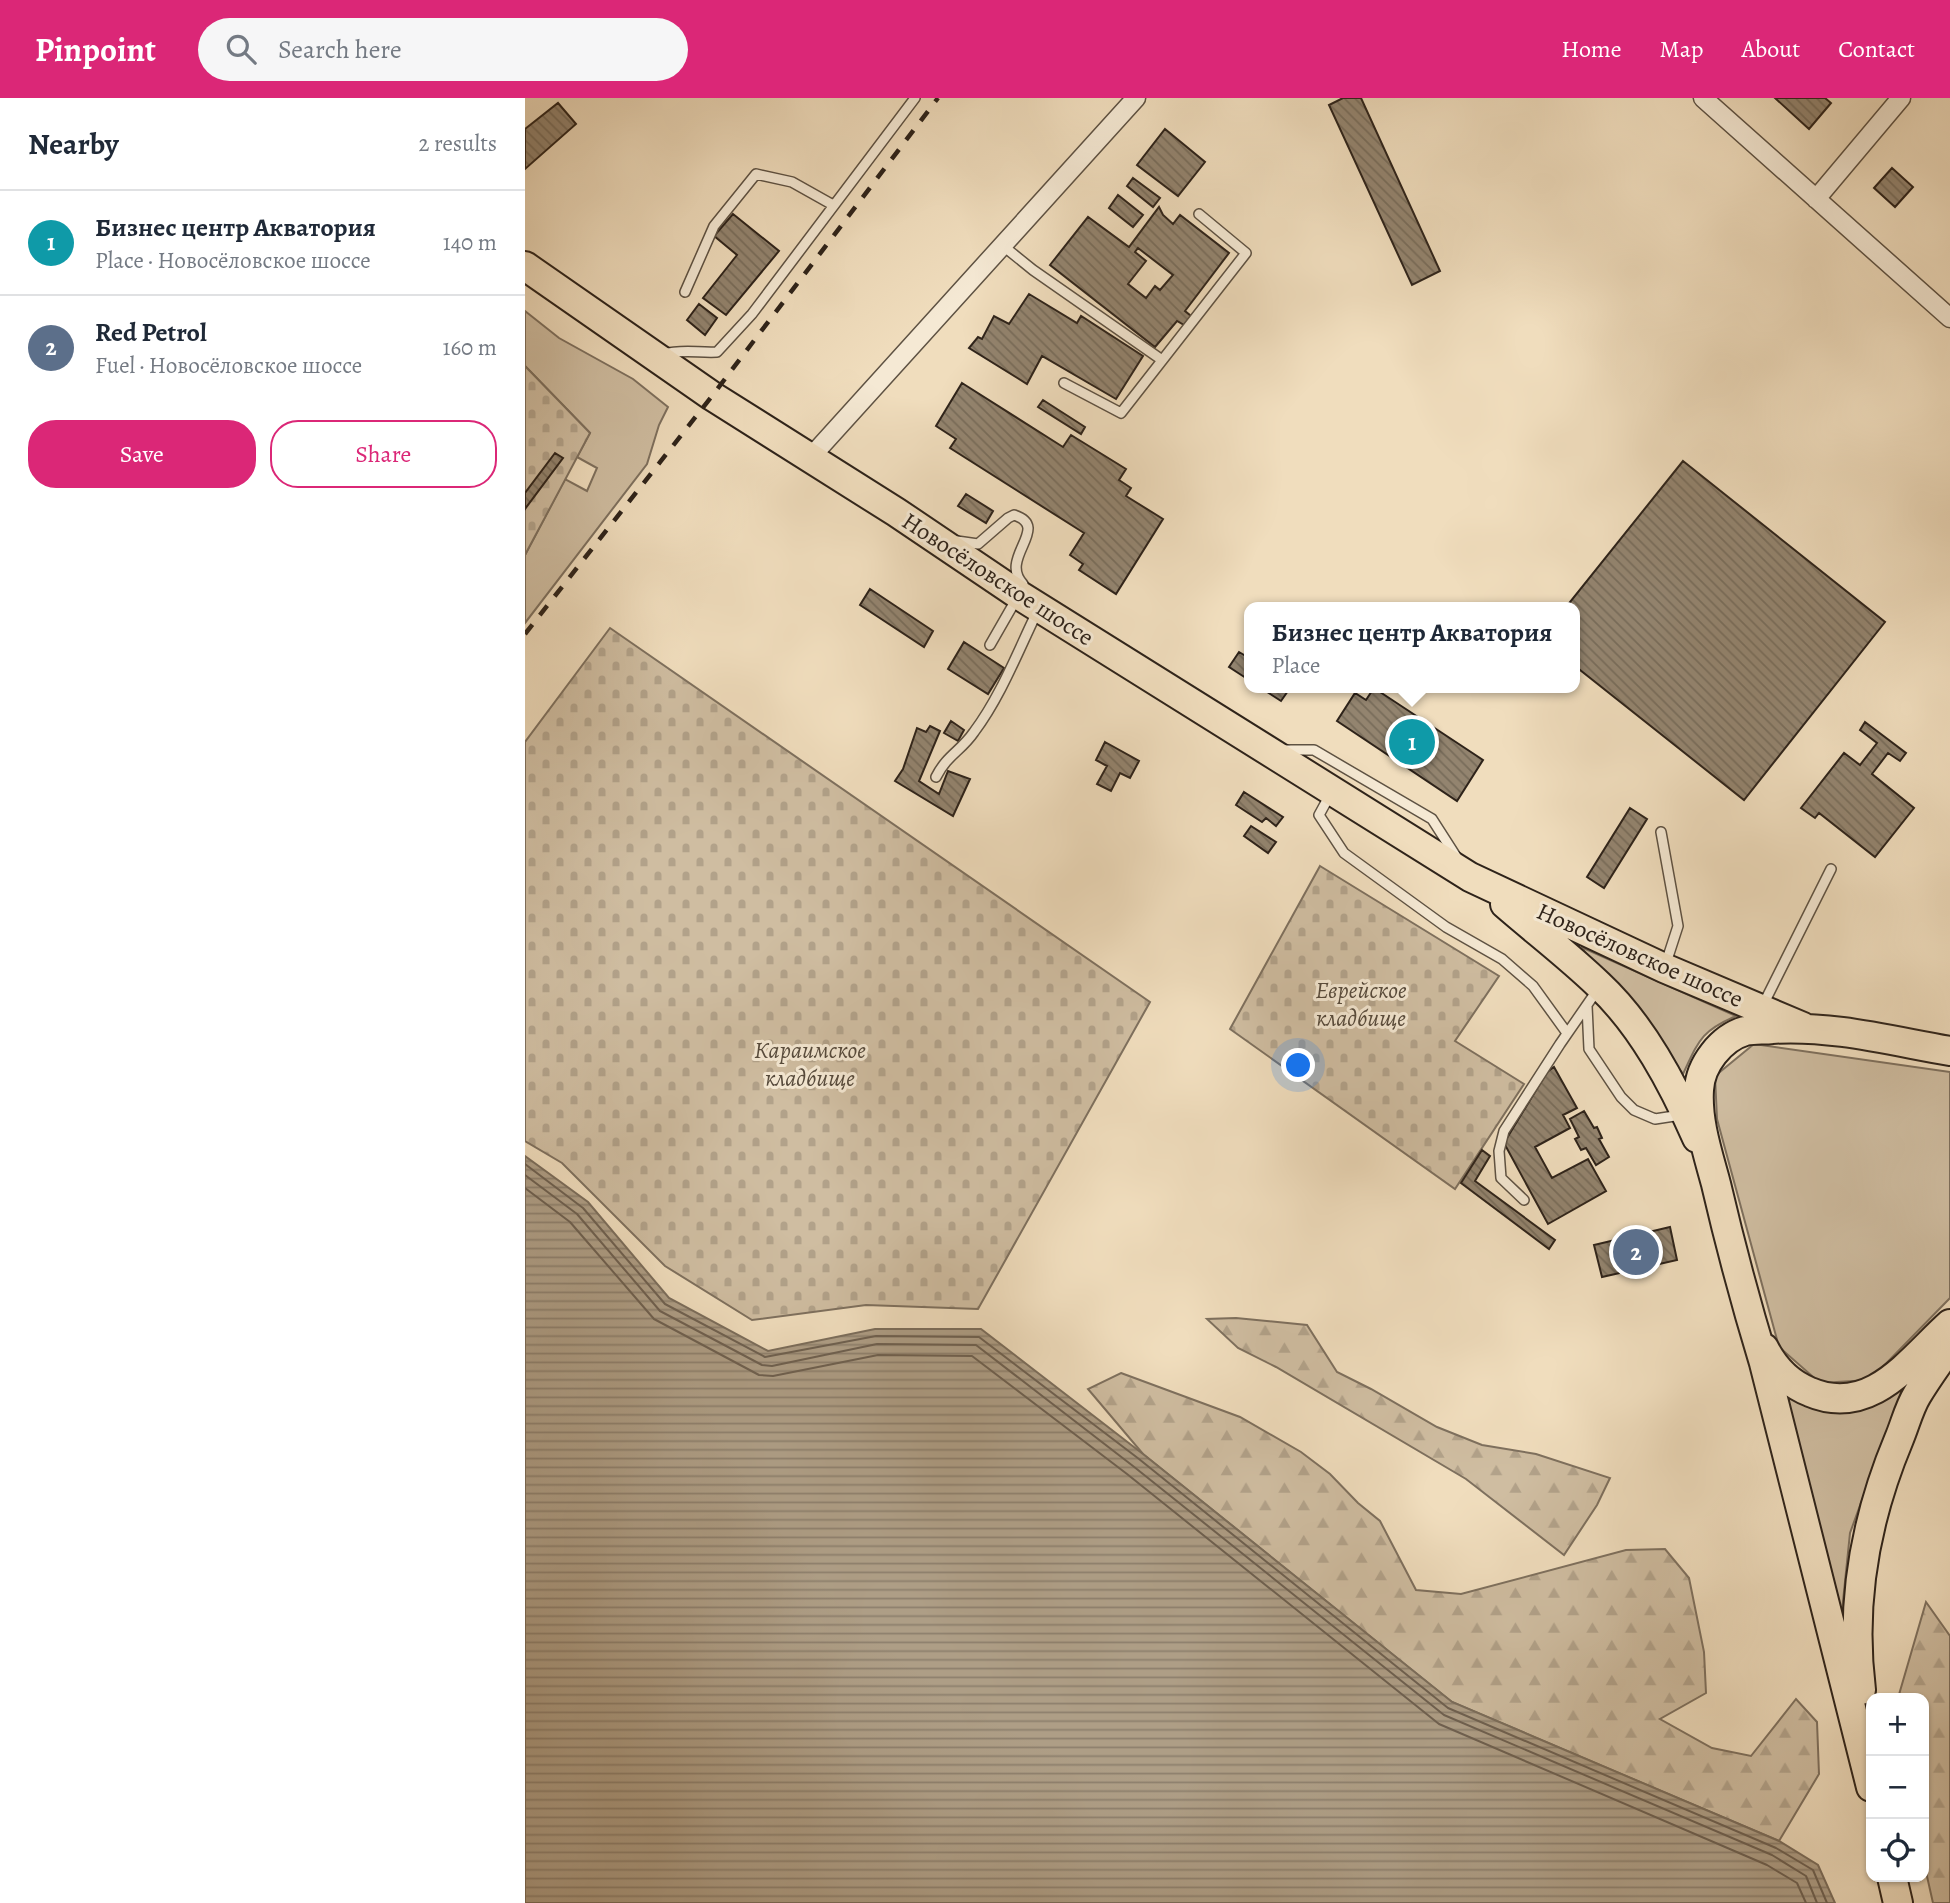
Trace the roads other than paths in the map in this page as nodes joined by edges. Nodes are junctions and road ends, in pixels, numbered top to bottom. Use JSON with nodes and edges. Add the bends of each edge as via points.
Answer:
{"nodes":[{"id":1,"x":915,"y":98,"type":"edge"},
{"id":2,"x":1136,"y":98,"type":"edge"},
{"id":3,"x":1703,"y":98,"type":"edge"},
{"id":4,"x":1901,"y":98,"type":"edge"},
{"id":5,"x":1816,"y":199,"type":"junction"},
{"id":6,"x":833,"y":205,"type":"junction"},
{"id":7,"x":1199,"y":214,"type":"dead end"},
{"id":8,"x":1002,"y":245,"type":"junction"},
{"id":9,"x":525,"y":266,"type":"edge"},
{"id":10,"x":685,"y":292,"type":"dead end"},
{"id":11,"x":1950,"y":318,"type":"edge"},
{"id":12,"x":655,"y":356,"type":"junction"},
{"id":13,"x":1162,"y":360,"type":"junction"},
{"id":14,"x":1064,"y":383,"type":"dead end"},
{"id":15,"x":810,"y":458,"type":"junction"},
{"id":16,"x":937,"y":538,"type":"junction"},
{"id":17,"x":1040,"y":608,"type":"junction"},
{"id":18,"x":990,"y":645,"type":"dead end"},
{"id":19,"x":1264,"y":750,"type":"junction"},
{"id":20,"x":936,"y":777,"type":"dead end"},
{"id":21,"x":1331,"y":792,"type":"junction"},
{"id":22,"x":1661,"y":832,"type":"dead end"},
{"id":23,"x":1831,"y":869,"type":"dead end"},
{"id":24,"x":1474,"y":879,"type":"junction"},
{"id":25,"x":1664,"y":968,"type":"junction"},
{"id":26,"x":1594,"y":996,"type":"junction"},
{"id":27,"x":1761,"y":1009,"type":"junction"},
{"id":28,"x":1803,"y":1027,"type":"junction"},
{"id":29,"x":1567,"y":1033,"type":"junction"},
{"id":30,"x":1950,"y":1051,"type":"edge"},
{"id":31,"x":1686,"y":1114,"type":"junction"},
{"id":32,"x":1717,"y":1189,"type":"junction"},
{"id":33,"x":1524,"y":1200,"type":"dead end"},
{"id":34,"x":1747,"y":1307,"type":"junction"},
{"id":35,"x":1950,"y":1324,"type":"edge"},
{"id":36,"x":1950,"y":1346,"type":"edge"},
{"id":37,"x":1870,"y":1756,"type":"edge"},
{"id":38,"x":1866,"y":1767,"type":"edge"},
{"id":39,"x":1893,"y":1882,"type":"edge"},
{"id":40,"x":1898,"y":1903,"type":"edge"}],
"edges":[{"from":1,"to":6,"type":"lane"},
{"from":2,"to":8,"type":"street"},
{"from":3,"to":5,"type":"street"},
{"from":4,"to":5,"type":"street"},
{"from":5,"to":11,"type":"street"},
{"from":6,"to":10,"type":"lane","via":[[792,182],[756,174],[714,226]]},
{"from":6,"to":12,"type":"lane","via":[[752,314],[717,352],[676,351]]},
{"from":7,"to":13,"type":"lane","via":[[1246,253]]},
{"from":8,"to":13,"type":"lane"},
{"from":8,"to":15,"type":"street"},
{"from":9,"to":12,"type":"main road","name":"Новосёловское шоссе"},
{"from":12,"to":15,"type":"main road","name":"Новосёловское шоссе"},
{"from":13,"to":14,"type":"lane","via":[[1121,414]]},
{"from":15,"to":16,"type":"main road","name":"Новосёловское шоссе"},
{"from":16,"to":17,"type":"main road","name":"Новосёловское шоссе"},
{"from":16,"to":17,"type":"lane","via":[[978,544],[1008,518],[1023,518],[1028,535],[1015,564],[1017,578],[1051,607]]},
{"from":17,"to":18,"type":"lane"},
{"from":17,"to":19,"type":"main road","name":"Новосёловское шоссе"},
{"from":17,"to":20,"type":"lane","via":[[974,733],[944,760]]},
{"from":19,"to":21,"type":"main road","name":"Новосёловское шоссе"},
{"from":19,"to":24,"type":"lane","via":[[1314,750],[1432,819]]},
{"from":21,"to":24,"type":"main road","name":"Новосёловское шоссе"},
{"from":21,"to":29,"type":"lane","via":[[1319,815],[1344,853],[1446,927],[1502,959],[1533,986]]},
{"from":22,"to":25,"type":"lane","via":[[1678,926]]},
{"from":23,"to":27,"type":"lane"},
{"from":24,"to":25,"type":"main road","name":"Новосёловское шоссе"},
{"from":24,"to":26,"type":"main road","name":"Новосёловское шоссе"},
{"from":25,"to":27,"type":"main road","name":"Новосёловское шоссе"},
{"from":26,"to":29,"type":"lane"},
{"from":26,"to":31,"type":"main road","name":"Новосёловское шоссе","via":[[1635,1027]]},
{"from":26,"to":31,"type":"lane","via":[[1589,1049],[1621,1097],[1655,1119]]},
{"from":27,"to":28,"type":"main road","name":"Новосёловское шоссе"},
{"from":28,"to":30,"type":"main road"},
{"from":28,"to":32,"type":"main road","via":[[1745,1031],[1720,1047],[1703,1071],[1701,1123]]},
{"from":29,"to":33,"type":"lane","via":[[1504,1131],[1499,1151],[1501,1178]]},
{"from":31,"to":32,"type":"main road","name":"Новосёловское шоссе"},
{"from":32,"to":34,"type":"main road"},
{"from":34,"to":35,"type":"main road","via":[[1766,1352],[1793,1384],[1841,1400],[1888,1383]]},
{"from":34,"to":38,"type":"main road"},
{"from":36,"to":37,"type":"main road","via":[[1916,1397],[1887,1466],[1867,1532],[1856,1644]]},
{"from":39,"to":40,"type":"main road"}]}
